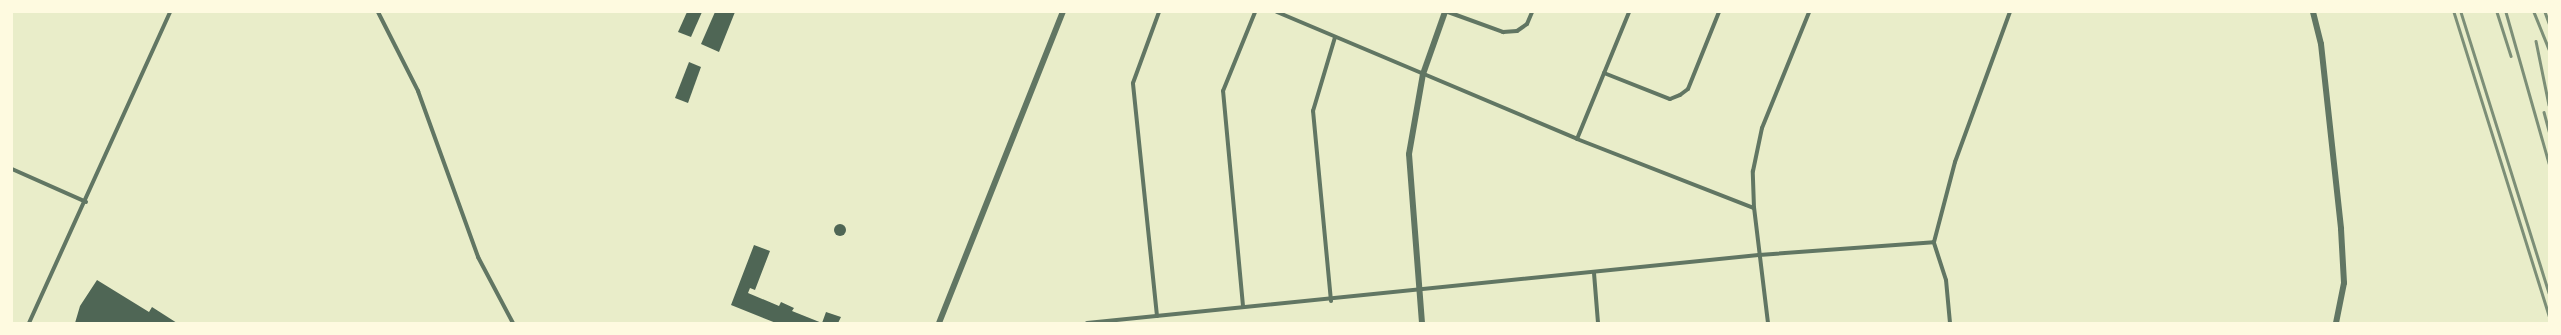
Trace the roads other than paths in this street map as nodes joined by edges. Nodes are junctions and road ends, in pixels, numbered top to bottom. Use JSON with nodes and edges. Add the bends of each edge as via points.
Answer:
{"nodes":[{"id":1,"x":170,"y":12,"type":"edge"},
{"id":2,"x":378,"y":12,"type":"edge"},
{"id":3,"x":1063,"y":12,"type":"edge"},
{"id":4,"x":1159,"y":12,"type":"edge"},
{"id":5,"x":1255,"y":12,"type":"edge"},
{"id":6,"x":1277,"y":12,"type":"edge"},
{"id":7,"x":1445,"y":12,"type":"edge"},
{"id":8,"x":1448,"y":12,"type":"edge"},
{"id":9,"x":1532,"y":12,"type":"edge"},
{"id":10,"x":1628,"y":12,"type":"edge"},
{"id":11,"x":1719,"y":12,"type":"edge"},
{"id":12,"x":1810,"y":12,"type":"edge"},
{"id":13,"x":2010,"y":12,"type":"edge"},
{"id":14,"x":2312,"y":12,"type":"edge"},
{"id":15,"x":1335,"y":37,"type":"junction"},
{"id":16,"x":1604,"y":73,"type":"junction"},
{"id":17,"x":1423,"y":74,"type":"junction"},
{"id":18,"x":1577,"y":139,"type":"junction"},
{"id":19,"x":12,"y":169,"type":"edge"},
{"id":20,"x":86,"y":202,"type":"junction"},
{"id":21,"x":1754,"y":208,"type":"junction"},
{"id":22,"x":1934,"y":242,"type":"junction"},
{"id":23,"x":1759,"y":255,"type":"junction"},
{"id":24,"x":1594,"y":273,"type":"junction"},
{"id":25,"x":1420,"y":292,"type":"junction"},
{"id":26,"x":1331,"y":301,"type":"junction"},
{"id":27,"x":1243,"y":306,"type":"junction"},
{"id":28,"x":1157,"y":316,"type":"junction"},
{"id":29,"x":30,"y":323,"type":"edge"},
{"id":30,"x":513,"y":323,"type":"edge"},
{"id":31,"x":939,"y":323,"type":"edge"},
{"id":32,"x":1087,"y":323,"type":"edge"},
{"id":33,"x":1422,"y":323,"type":"edge"},
{"id":34,"x":1598,"y":323,"type":"edge"},
{"id":35,"x":1768,"y":323,"type":"edge"},
{"id":36,"x":1950,"y":323,"type":"edge"},
{"id":37,"x":2336,"y":323,"type":"edge"}],
"edges":[{"from":1,"to":20,"type":"street"},
{"from":2,"to":30,"type":"street","via":[[418,91],[478,257]]},
{"from":3,"to":31,"type":"street"},
{"from":4,"to":28,"type":"street","via":[[1133,84]]},
{"from":5,"to":27,"type":"street","via":[[1223,91]]},
{"from":6,"to":15,"type":"street"},
{"from":7,"to":17,"type":"street"},
{"from":8,"to":9,"type":"street","via":[[1503,32],[1517,31],[1528,24]]},
{"from":10,"to":16,"type":"street"},
{"from":11,"to":16,"type":"street","via":[[1688,89],[1680,95],[1670,99]]},
{"from":12,"to":21,"type":"street","via":[[1762,128],[1754,171]]},
{"from":13,"to":22,"type":"street","via":[[1955,162]]},
{"from":14,"to":37,"type":"street","via":[[2321,44],[2341,229],[2344,283]]},
{"from":15,"to":17,"type":"street"},
{"from":15,"to":26,"type":"street","via":[[1313,111]]},
{"from":16,"to":18,"type":"street"},
{"from":17,"to":18,"type":"street"},
{"from":17,"to":25,"type":"street","via":[[1409,154]]},
{"from":18,"to":21,"type":"street"},
{"from":19,"to":20,"type":"street"},
{"from":20,"to":29,"type":"street"},
{"from":21,"to":23,"type":"street"},
{"from":22,"to":23,"type":"street"},
{"from":22,"to":36,"type":"street","via":[[1946,280]]},
{"from":23,"to":24,"type":"street"},
{"from":23,"to":35,"type":"street"},
{"from":24,"to":25,"type":"street"},
{"from":24,"to":34,"type":"street"},
{"from":25,"to":26,"type":"street"},
{"from":25,"to":33,"type":"street"},
{"from":26,"to":27,"type":"street"},
{"from":27,"to":28,"type":"street"},
{"from":28,"to":32,"type":"street"}]}
